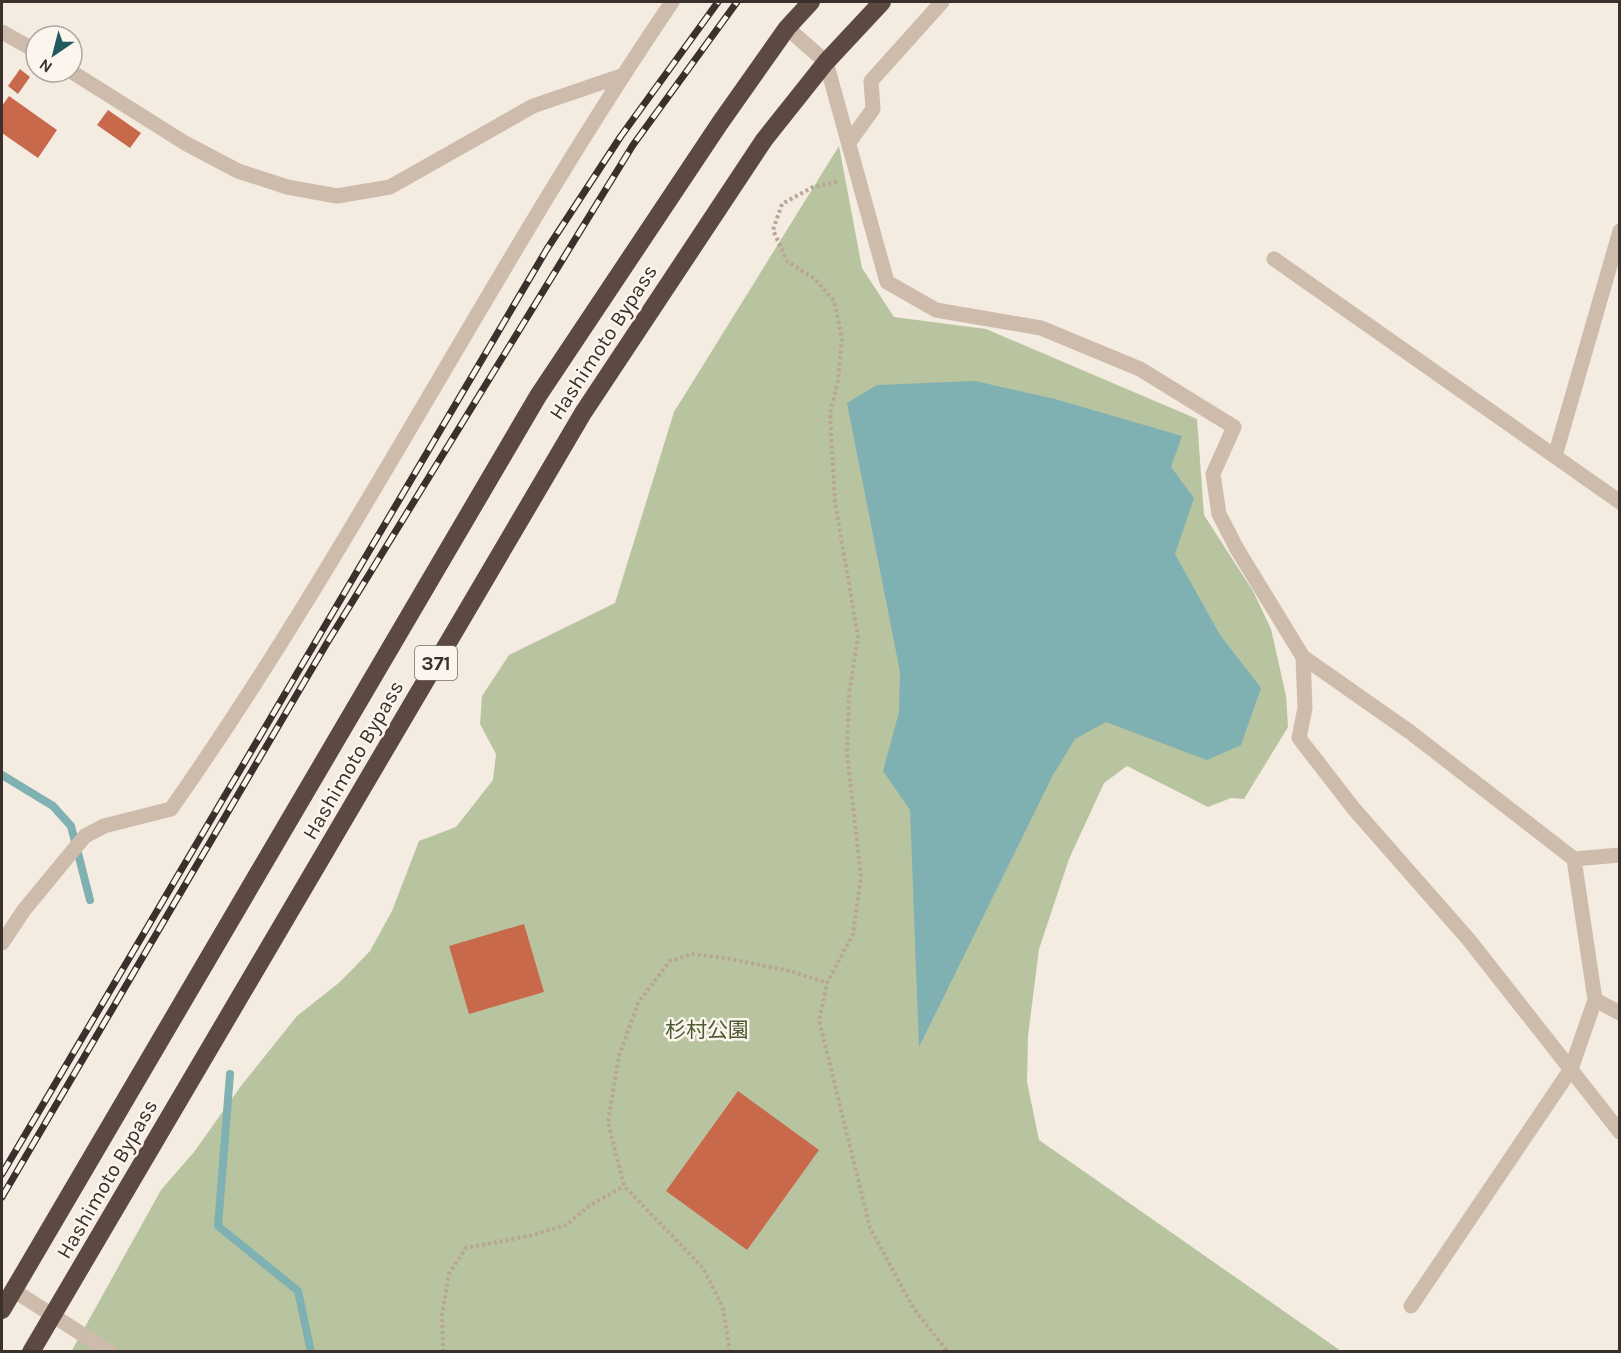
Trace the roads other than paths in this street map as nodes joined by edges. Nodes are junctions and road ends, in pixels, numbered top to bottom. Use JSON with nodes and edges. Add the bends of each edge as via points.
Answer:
{"nodes":[{"id":1,"x":672,"y":2,"type":"edge"},
{"id":2,"x":811,"y":2,"type":"edge"},
{"id":3,"x":882,"y":2,"type":"edge"},
{"id":4,"x":942,"y":2,"type":"edge"},
{"id":5,"x":787,"y":28,"type":"junction"},
{"id":6,"x":2,"y":32,"type":"edge"},
{"id":7,"x":24,"y":44,"type":"edge"},
{"id":8,"x":826,"y":62,"type":"junction"},
{"id":9,"x":621,"y":76,"type":"junction"},
{"id":10,"x":84,"y":80,"type":"edge"},
{"id":11,"x":850,"y":141,"type":"junction"},
{"id":12,"x":1620,"y":231,"type":"edge"},
{"id":13,"x":1274,"y":259,"type":"dead end"},
{"id":14,"x":1555,"y":456,"type":"junction"},
{"id":15,"x":1620,"y":502,"type":"edge"},
{"id":16,"x":1303,"y":657,"type":"junction"},
{"id":17,"x":1620,"y":855,"type":"edge"},
{"id":18,"x":1574,"y":859,"type":"junction"},
{"id":19,"x":2,"y":943,"type":"edge"},
{"id":20,"x":1595,"y":1000,"type":"junction"},
{"id":21,"x":1620,"y":1013,"type":"edge"},
{"id":22,"x":1571,"y":1069,"type":"junction"},
{"id":23,"x":1620,"y":1132,"type":"edge"},
{"id":24,"x":13,"y":1290,"type":"junction"},
{"id":25,"x":1411,"y":1306,"type":"dead end"},
{"id":26,"x":2,"y":1310,"type":"edge"},
{"id":27,"x":53,"y":1314,"type":"junction"},
{"id":28,"x":31,"y":1352,"type":"edge"},
{"id":29,"x":110,"y":1352,"type":"edge"}],
"edges":[{"from":1,"to":9,"type":"street"},
{"from":2,"to":5,"type":"highway","name":"Hashimoto Bypass","number":"371"},
{"from":3,"to":8,"type":"highway","name":"Hashimoto Bypass","number":"371"},
{"from":4,"to":11,"type":"street","via":[[871,81],[873,109]]},
{"from":5,"to":8,"type":"street"},
{"from":5,"to":24,"type":"highway","name":"Hashimoto Bypass","number":"371","via":[[538,396]]},
{"from":6,"to":7,"type":"street"},
{"from":8,"to":11,"type":"street"},
{"from":8,"to":27,"type":"highway","name":"Hashimoto Bypass","number":"371","via":[[764,140],[583,413]]},
{"from":9,"to":10,"type":"street","via":[[533,105],[390,187],[337,196],[287,187],[238,171]]},
{"from":9,"to":19,"type":"street","via":[[375,488],[171,809],[104,826],[85,836]]},
{"from":11,"to":16,"type":"street","via":[[851,157],[887,282],[936,310],[1041,328],[1129,364],[1234,427],[1213,474],[1220,514]]},
{"from":12,"to":14,"type":"street"},
{"from":13,"to":14,"type":"street"},
{"from":14,"to":15,"type":"street"},
{"from":16,"to":18,"type":"street","via":[[1410,732]]},
{"from":16,"to":22,"type":"street","via":[[1305,708],[1299,738],[1354,809],[1469,940]]},
{"from":17,"to":18,"type":"street"},
{"from":18,"to":20,"type":"street"},
{"from":20,"to":21,"type":"street"},
{"from":20,"to":22,"type":"street"},
{"from":22,"to":23,"type":"street"},
{"from":22,"to":25,"type":"street"},
{"from":24,"to":26,"type":"highway","name":"Hashimoto Bypass","number":"371"},
{"from":24,"to":27,"type":"street"},
{"from":27,"to":28,"type":"highway","name":"Hashimoto Bypass","number":"371"},
{"from":27,"to":29,"type":"street"}]}
